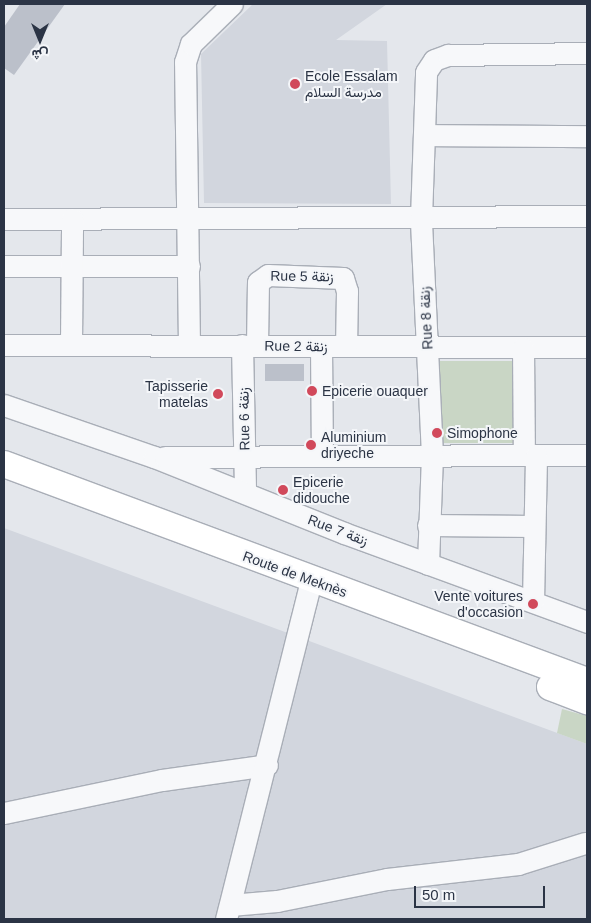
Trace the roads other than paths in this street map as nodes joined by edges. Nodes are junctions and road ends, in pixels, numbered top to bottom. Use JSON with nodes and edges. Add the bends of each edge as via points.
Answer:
{"nodes":[{"id":1,"x":232,"y":4,"type":"edge"},
{"id":2,"x":587,"y":52,"type":"edge"},
{"id":3,"x":424,"y":136,"type":"junction"},
{"id":4,"x":587,"y":136,"type":"edge"},
{"id":5,"x":587,"y":216,"type":"edge"},
{"id":6,"x":188,"y":218,"type":"junction"},
{"id":7,"x":421,"y":218,"type":"junction"},
{"id":8,"x":4,"y":219,"type":"edge"},
{"id":9,"x":72,"y":219,"type":"junction"},
{"id":10,"x":73,"y":265,"type":"junction"},
{"id":11,"x":4,"y":266,"type":"edge"},
{"id":12,"x":189,"y":266,"type":"junction"},
{"id":13,"x":71,"y":344,"type":"junction"},
{"id":14,"x":4,"y":345,"type":"edge"},
{"id":15,"x":189,"y":345,"type":"junction"},
{"id":16,"x":250,"y":345,"type":"junction"},
{"id":17,"x":321,"y":346,"type":"junction"},
{"id":18,"x":346,"y":346,"type":"junction"},
{"id":19,"x":587,"y":347,"type":"edge"},
{"id":20,"x":523,"y":348,"type":"junction"},
{"id":21,"x":428,"y":349,"type":"junction"},
{"id":22,"x":4,"y":405,"type":"edge"},
{"id":23,"x":432,"y":455,"type":"junction"},
{"id":24,"x":530,"y":455,"type":"junction"},
{"id":25,"x":587,"y":455,"type":"edge"},
{"id":26,"x":245,"y":456,"type":"junction"},
{"id":27,"x":322,"y":456,"type":"junction"},
{"id":28,"x":154,"y":457,"type":"junction"},
{"id":29,"x":4,"y":464,"type":"edge"},
{"id":30,"x":4,"y":484,"type":"edge"},
{"id":31,"x":246,"y":493,"type":"junction"},
{"id":32,"x":428,"y":525,"type":"junction"},
{"id":33,"x":534,"y":526,"type":"junction"},
{"id":34,"x":428,"y":564,"type":"junction"},
{"id":35,"x":308,"y":588,"type":"junction"},
{"id":36,"x":533,"y":601,"type":"junction"},
{"id":37,"x":587,"y":622,"type":"edge"},
{"id":38,"x":587,"y":681,"type":"edge"},
{"id":39,"x":587,"y":701,"type":"edge"},
{"id":40,"x":266,"y":765,"type":"junction"},
{"id":41,"x":4,"y":813,"type":"edge"},
{"id":42,"x":585,"y":843,"type":"dead end"},
{"id":43,"x":228,"y":912,"type":"edge"}],
"edges":[{"from":1,"to":6,"type":"street","via":[[187,52]]},
{"from":2,"to":3,"type":"street","name":"Rue 8 زنقة","via":[[448,55],[434,60],[426,72]]},
{"from":3,"to":4,"type":"street"},
{"from":3,"to":7,"type":"street","name":"Rue 8 زنقة"},
{"from":5,"to":7,"type":"street"},
{"from":6,"to":7,"type":"street"},
{"from":6,"to":9,"type":"street"},
{"from":6,"to":12,"type":"street"},
{"from":7,"to":21,"type":"street","name":"Rue 8 زنقة"},
{"from":8,"to":9,"type":"street"},
{"from":9,"to":10,"type":"street"},
{"from":10,"to":11,"type":"street"},
{"from":10,"to":12,"type":"street"},
{"from":10,"to":13,"type":"street"},
{"from":12,"to":15,"type":"street"},
{"from":13,"to":14,"type":"street","name":"Rue 2 زنقة"},
{"from":13,"to":15,"type":"street","name":"Rue 2 زنقة"},
{"from":15,"to":16,"type":"street","name":"Rue 2 زنقة"},
{"from":16,"to":17,"type":"street","name":"Rue 2 زنقة"},
{"from":16,"to":18,"type":"street","name":"Rue 5 زنقة","via":[[258,282],[268,275],[343,278],[347,291]]},
{"from":16,"to":26,"type":"street","name":"Rue 6 زنقة"},
{"from":17,"to":18,"type":"street","name":"Rue 2 زنقة"},
{"from":17,"to":27,"type":"street"},
{"from":18,"to":21,"type":"street","name":"Rue 2 زنقة"},
{"from":19,"to":20,"type":"street","name":"Rue 2 زنقة"},
{"from":20,"to":21,"type":"street","name":"Rue 2 زنقة"},
{"from":20,"to":24,"type":"street"},
{"from":21,"to":23,"type":"street","name":"Rue 8 زنقة"},
{"from":22,"to":28,"type":"street","name":"Rue 7 زنقة"},
{"from":23,"to":24,"type":"street"},
{"from":23,"to":27,"type":"street"},
{"from":23,"to":32,"type":"street","name":"Rue 8 زنقة"},
{"from":24,"to":25,"type":"street"},
{"from":24,"to":33,"type":"street"},
{"from":26,"to":27,"type":"street"},
{"from":26,"to":28,"type":"street"},
{"from":26,"to":31,"type":"street","name":"Rue 6 زنقة"},
{"from":28,"to":31,"type":"street","name":"Rue 7 زنقة"},
{"from":29,"to":35,"type":"main road","name":"Route de Meknès"},
{"from":30,"to":35,"type":"main road","name":"Route de Meknès"},
{"from":31,"to":34,"type":"street","name":"Rue 7 زنقة"},
{"from":32,"to":33,"type":"street"},
{"from":32,"to":34,"type":"street","name":"Rue 8 زنقة"},
{"from":33,"to":36,"type":"street"},
{"from":34,"to":36,"type":"street","name":"Rue 7 زنقة"},
{"from":35,"to":38,"type":"main road","name":"Route de Meknès"},
{"from":35,"to":39,"type":"main road","name":"Route de Meknès"},
{"from":35,"to":40,"type":"street"},
{"from":36,"to":37,"type":"street","name":"Rue 7 زنقة"},
{"from":40,"to":41,"type":"street","via":[[162,780]]},
{"from":40,"to":43,"type":"street"},
{"from":42,"to":43,"type":"street","via":[[518,864],[387,880]]}]}
